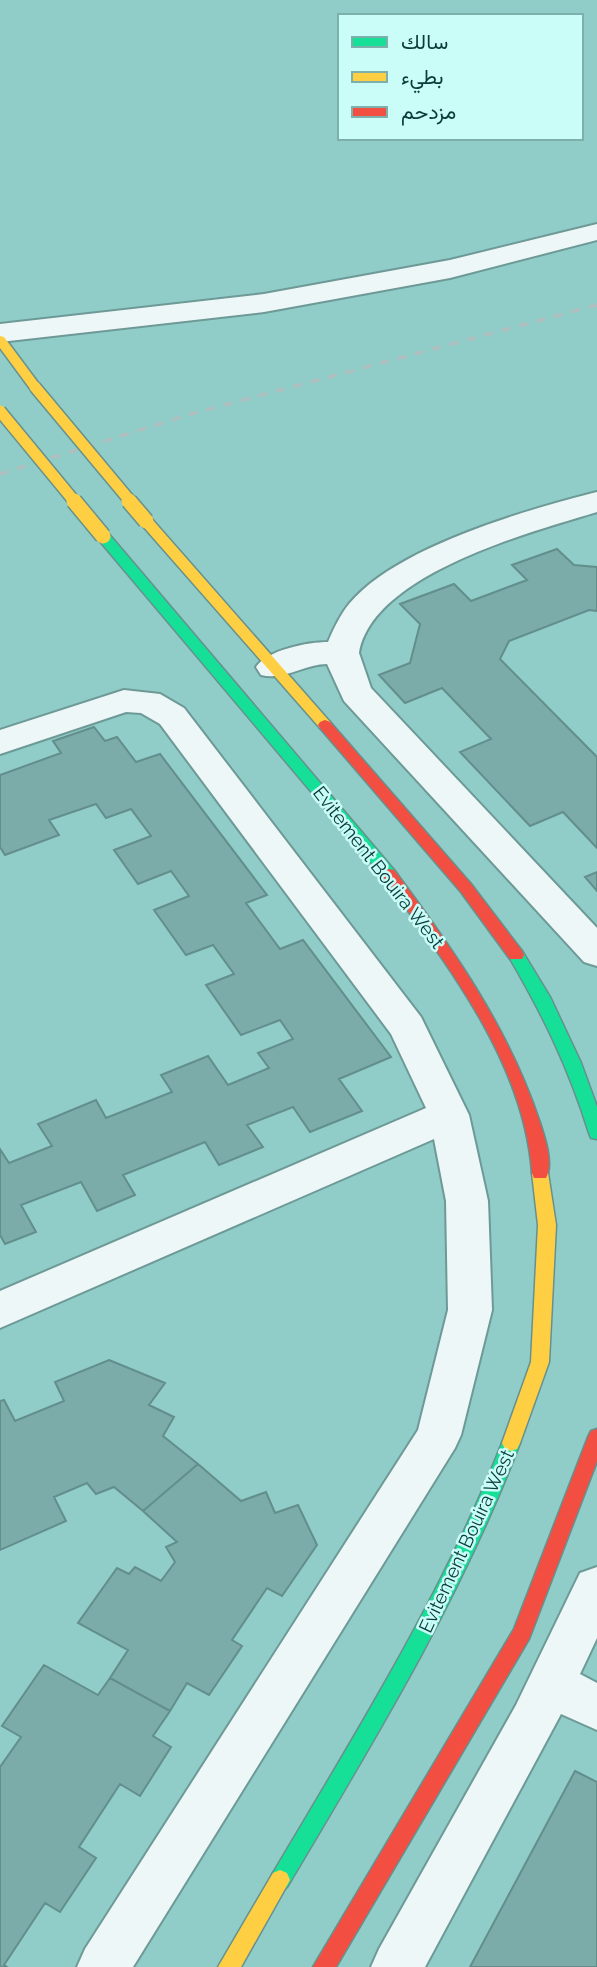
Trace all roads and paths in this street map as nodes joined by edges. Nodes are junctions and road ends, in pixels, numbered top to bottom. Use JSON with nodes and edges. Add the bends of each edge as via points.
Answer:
{"nodes":[{"id":1,"x":597,"y":232,"type":"edge"},
{"id":2,"x":0,"y":333,"type":"edge"},
{"id":3,"x":0,"y":340,"type":"edge"},
{"id":4,"x":0,"y":411,"type":"edge"},
{"id":5,"x":597,"y":502,"type":"edge"},
{"id":6,"x":342,"y":653,"type":"junction"},
{"id":7,"x":273,"y":667,"type":"junction"},
{"id":8,"x":0,"y":742,"type":"edge"},
{"id":9,"x":597,"y":952,"type":"edge"},
{"id":10,"x":449,"y":1115,"type":"junction"},
{"id":11,"x":597,"y":1133,"type":"edge"},
{"id":12,"x":0,"y":1310,"type":"edge"},
{"id":13,"x":597,"y":1437,"type":"edge"},
{"id":14,"x":597,"y":1588,"type":"edge"},
{"id":15,"x":551,"y":1684,"type":"junction"},
{"id":16,"x":597,"y":1708,"type":"edge"},
{"id":17,"x":103,"y":1967,"type":"edge"},
{"id":18,"x":229,"y":1967,"type":"edge"},
{"id":19,"x":324,"y":1967,"type":"edge"},
{"id":20,"x":397,"y":1967,"type":"edge"}],
"edges":[{"from":1,"to":2,"type":"street","via":[[450,269],[264,303]]},
{"from":3,"to":7,"type":"highway","bridge":true,"via":[[146,521]]},
{"from":4,"to":18,"type":"highway","name":"Evitement Bouira West","bridge":true,"via":[[386,869],[449,954],[501,1044],[535,1132],[547,1225],[540,1362],[499,1478],[436,1614]]},
{"from":5,"to":6,"type":"street","via":[[432,560],[385,587],[351,622]]},
{"from":6,"to":7,"type":"street","via":[[311,653]]},
{"from":6,"to":9,"type":"street","via":[[356,693]]},
{"from":7,"to":11,"type":"highway","via":[[470,891],[526,965],[558,1023]]},
{"from":8,"to":10,"type":"street","via":[[124,701],[148,702],[172,716],[407,1027]]},
{"from":10,"to":12,"type":"street"},
{"from":10,"to":17,"type":"street","via":[[467,1201],[470,1310],[439,1435]]},
{"from":13,"to":19,"type":"highway","via":[[522,1633]]},
{"from":14,"to":15,"type":"street"},
{"from":15,"to":16,"type":"street"},
{"from":15,"to":20,"type":"street"}]}
